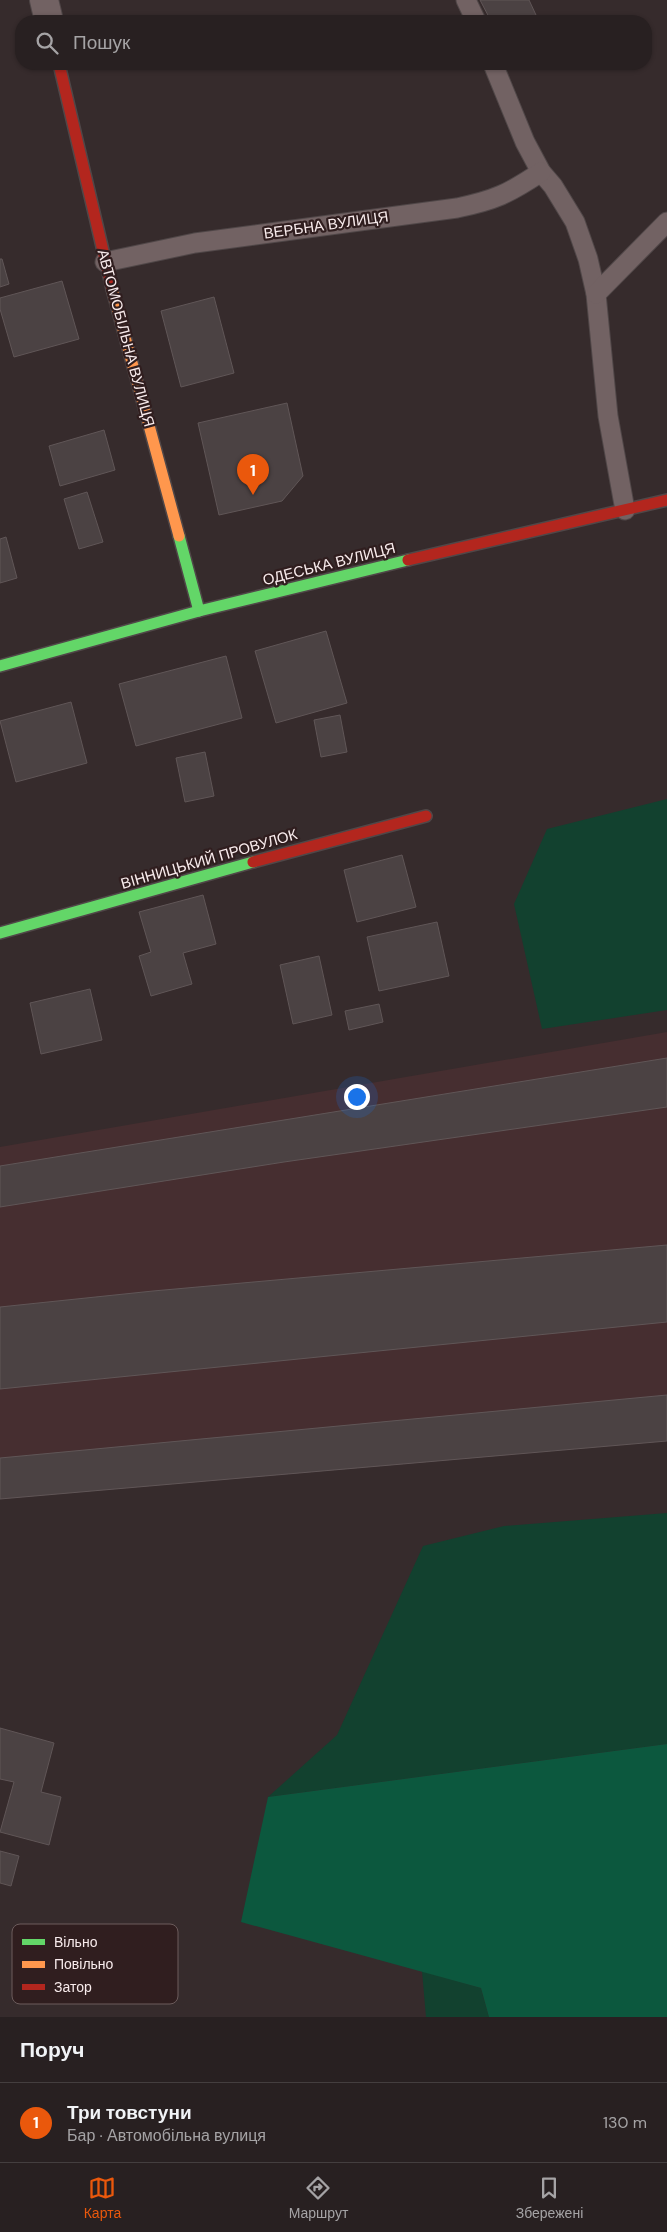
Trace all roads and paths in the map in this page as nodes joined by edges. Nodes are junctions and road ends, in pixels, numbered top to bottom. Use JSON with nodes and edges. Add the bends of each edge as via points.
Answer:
{"nodes":[{"id":1,"x":44,"y":0,"type":"edge"},
{"id":2,"x":466,"y":0,"type":"edge"},
{"id":3,"x":48,"y":15,"type":"edge"},
{"id":4,"x":473,"y":15,"type":"edge"},
{"id":5,"x":60,"y":70,"type":"edge"},
{"id":6,"x":495,"y":70,"type":"edge"},
{"id":7,"x":541,"y":172,"type":"junction"},
{"id":8,"x":667,"y":222,"type":"edge"},
{"id":9,"x":105,"y":262,"type":"junction"},
{"id":10,"x":596,"y":294,"type":"junction"},
{"id":11,"x":667,"y":500,"type":"edge"},
{"id":12,"x":625,"y":510,"type":"junction"},
{"id":13,"x":198,"y":611,"type":"junction"},
{"id":14,"x":0,"y":666,"type":"edge"},
{"id":15,"x":426,"y":816,"type":"dead end"},
{"id":16,"x":0,"y":934,"type":"edge"}],
"edges":[{"from":1,"to":3,"type":"street"},
{"from":2,"to":4,"type":"lane"},
{"from":5,"to":9,"type":"street","name":"АВТОМОБІЛЬНА ВУЛИЦЯ"},
{"from":6,"to":7,"type":"lane"},
{"from":7,"to":9,"type":"lane","name":"ВЕРБНА ВУЛИЦЯ","via":[[512,192],[490,201],[195,243]]},
{"from":7,"to":10,"type":"lane","via":[[575,222]]},
{"from":8,"to":10,"type":"lane"},
{"from":9,"to":13,"type":"street","name":"АВТОМОБІЛЬНА ВУЛИЦЯ"},
{"from":10,"to":12,"type":"lane","via":[[603,384]]},
{"from":11,"to":12,"type":"street","name":"ОДЕСЬКА ВУЛИЦЯ"},
{"from":12,"to":13,"type":"street","name":"ОДЕСЬКА ВУЛИЦЯ","via":[[512,534]]},
{"from":13,"to":14,"type":"street","name":"ОДЕСЬКА ВУЛИЦЯ"},
{"from":15,"to":16,"type":"street","name":"ВІННИЦЬКИЙ ПРОВУЛОК"}]}
